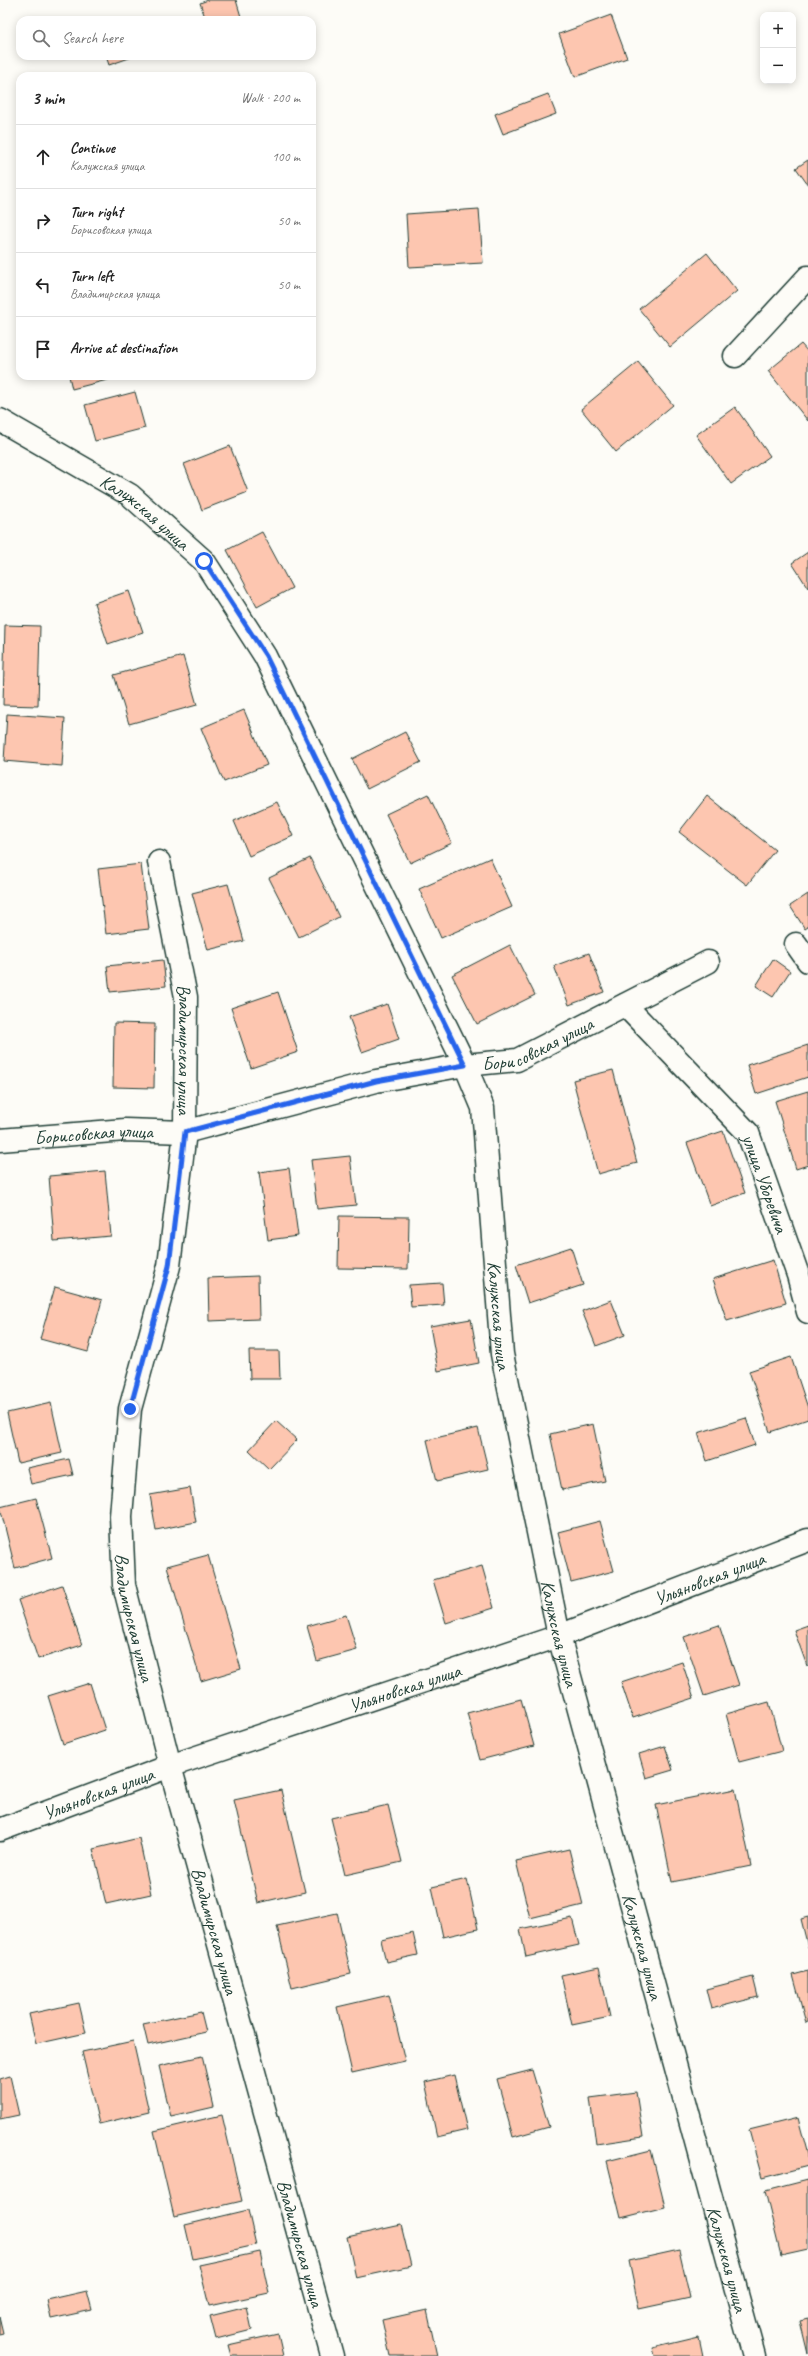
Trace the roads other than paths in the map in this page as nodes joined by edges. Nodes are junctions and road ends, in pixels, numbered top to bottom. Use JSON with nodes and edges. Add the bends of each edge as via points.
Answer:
{"nodes":[{"id":1,"x":808,"y":277,"type":"edge"},
{"id":2,"x":735,"y":356,"type":"dead end"},
{"id":3,"x":0,"y":420,"type":"edge"},
{"id":4,"x":159,"y":862,"type":"dead end"},
{"id":5,"x":708,"y":962,"type":"dead end"},
{"id":6,"x":625,"y":1005,"type":"junction"},
{"id":7,"x":465,"y":1065,"type":"junction"},
{"id":8,"x":185,"y":1132,"type":"junction"},
{"id":9,"x":0,"y":1140,"type":"edge"},
{"id":10,"x":808,"y":1312,"type":"edge"},
{"id":11,"x":808,"y":1540,"type":"edge"},
{"id":12,"x":559,"y":1636,"type":"junction"},
{"id":13,"x":170,"y":1766,"type":"junction"},
{"id":14,"x":0,"y":1830,"type":"edge"},
{"id":15,"x":332,"y":2356,"type":"edge"},
{"id":16,"x":754,"y":2356,"type":"edge"}],
"edges":[{"from":1,"to":2,"type":"street"},
{"from":3,"to":7,"type":"street","name":"Калужская улица","via":[[130,495],[204,561],[266,656]]},
{"from":4,"to":8,"type":"street","name":"Владимирская улица","via":[[186,997]]},
{"from":5,"to":6,"type":"street","name":"Борисовская улица"},
{"from":6,"to":7,"type":"street","name":"Борисовская улица","via":[[518,1060]]},
{"from":6,"to":10,"type":"street","name":"улица Уборевича","via":[[748,1133],[798,1274]]},
{"from":7,"to":8,"type":"street","name":"Борисовская улица","via":[[376,1081]]},
{"from":7,"to":12,"type":"street","name":"Калужская улица","via":[[483,1108],[502,1354]]},
{"from":8,"to":9,"type":"street","name":"Борисовская улица","via":[[125,1130]]},
{"from":8,"to":13,"type":"street","name":"Владимирская улица","via":[[169,1266],[130,1409],[121,1516],[124,1585]]},
{"from":11,"to":12,"type":"street","name":"Ульяновская улица"},
{"from":12,"to":13,"type":"street","name":"Ульяновская улица"},
{"from":12,"to":16,"type":"street","name":"Калужская улица"},
{"from":13,"to":14,"type":"street","name":"Ульяновская улица"},
{"from":13,"to":15,"type":"street","name":"Владимирская улица"}]}
